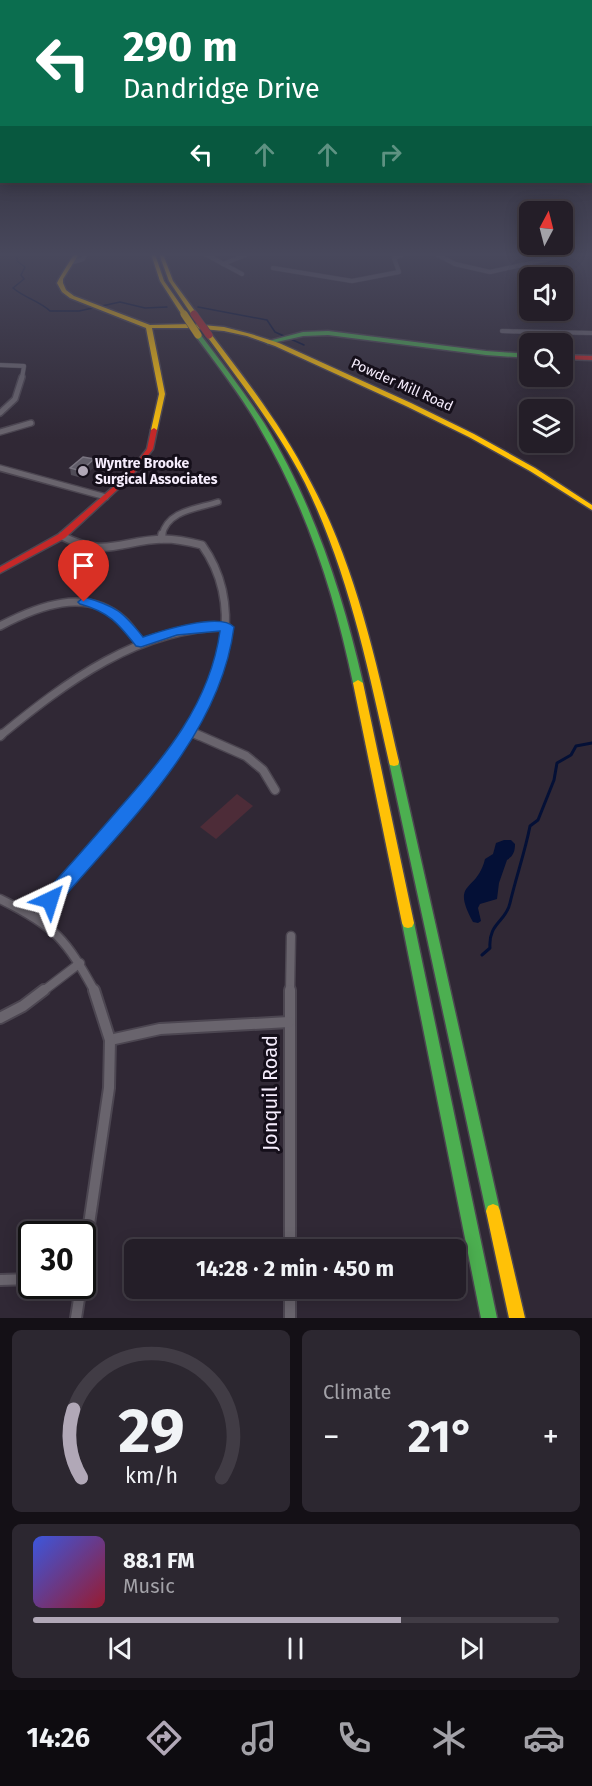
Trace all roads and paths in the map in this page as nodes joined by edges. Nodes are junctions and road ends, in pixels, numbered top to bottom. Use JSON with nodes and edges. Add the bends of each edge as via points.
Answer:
{"nodes":[{"id":1,"x":120,"y":316,"type":"edge"},
{"id":2,"x":190,"y":316,"type":"edge"},
{"id":3,"x":149,"y":327,"type":"junction"},
{"id":4,"x":502,"y":332,"type":"dead end"},
{"id":5,"x":592,"y":333,"type":"edge"},
{"id":6,"x":203,"y":335,"type":"junction"},
{"id":7,"x":268,"y":342,"type":"junction"},
{"id":8,"x":519,"y":355,"type":"edge"},
{"id":9,"x":573,"y":357,"type":"edge"},
{"id":10,"x":592,"y":358,"type":"edge"},
{"id":11,"x":0,"y":365,"type":"edge"},
{"id":12,"x":0,"y":413,"type":"edge"},
{"id":13,"x":31,"y":423,"type":"dead end"},
{"id":14,"x":0,"y":432,"type":"edge"},
{"id":15,"x":0,"y":468,"type":"edge"},
{"id":16,"x":106,"y":497,"type":"junction"},
{"id":17,"x":218,"y":502,"type":"dead end"},
{"id":18,"x":592,"y":508,"type":"edge"},
{"id":19,"x":62,"y":536,"type":"junction"},
{"id":20,"x":162,"y":539,"type":"junction"},
{"id":21,"x":0,"y":570,"type":"edge"},
{"id":22,"x":0,"y":626,"type":"edge"},
{"id":23,"x":227,"y":627,"type":"junction"},
{"id":24,"x":141,"y":642,"type":"junction"},
{"id":25,"x":190,"y":732,"type":"junction"},
{"id":26,"x":0,"y":736,"type":"edge"},
{"id":27,"x":274,"y":790,"type":"dead end"},
{"id":28,"x":0,"y":899,"type":"edge"},
{"id":29,"x":36,"y":917,"type":"junction"},
{"id":30,"x":291,"y":936,"type":"dead end"},
{"id":31,"x":80,"y":963,"type":"junction"},
{"id":32,"x":0,"y":1018,"type":"edge"},
{"id":33,"x":289,"y":1022,"type":"junction"},
{"id":34,"x":110,"y":1040,"type":"junction"},
{"id":35,"x":89,"y":1221,"type":"edge"},
{"id":36,"x":290,"y":1239,"type":"edge"},
{"id":37,"x":18,"y":1279,"type":"edge"},
{"id":38,"x":0,"y":1280,"type":"edge"},
{"id":39,"x":79,"y":1299,"type":"edge"},
{"id":40,"x":290,"y":1299,"type":"edge"},
{"id":41,"x":76,"y":1318,"type":"edge"},
{"id":42,"x":290,"y":1318,"type":"edge"},
{"id":43,"x":489,"y":1318,"type":"edge"},
{"id":44,"x":518,"y":1318,"type":"edge"}],
"edges":[{"from":1,"to":3,"type":"main road"},
{"from":2,"to":6,"type":"main road","bridge":true},
{"from":3,"to":7,"type":"main road","name":"Powder Mill Road","via":[[205,326]]},
{"from":3,"to":16,"type":"main road","via":[[162,393],[155,429],[145,457]]},
{"from":4,"to":5,"type":"street"},
{"from":6,"to":43,"type":"main road","via":[[298,490],[314,525],[345,620]]},
{"from":6,"to":44,"type":"main road","via":[[296,459],[350,585],[369,649]]},
{"from":7,"to":8,"type":"main road","via":[[318,332],[338,333]]},
{"from":7,"to":18,"type":"main road","name":"Powder Mill Road","via":[[475,435],[523,461]]},
{"from":9,"to":10,"type":"main road"},
{"from":11,"to":12,"type":"street","via":[[24,366],[17,399]]},
{"from":13,"to":14,"type":"street"},
{"from":15,"to":16,"type":"street"},
{"from":16,"to":19,"type":"main road"},
{"from":17,"to":20,"type":"street","via":[[170,518],[162,529]]},
{"from":19,"to":20,"type":"street","via":[[95,550]]},
{"from":19,"to":21,"type":"main road"},
{"from":20,"to":23,"type":"street","via":[[202,545],[212,558],[220,576]]},
{"from":22,"to":24,"type":"street","via":[[47,605],[84,602],[102,606],[120,617]]},
{"from":23,"to":24,"type":"street","via":[[176,631]]},
{"from":23,"to":25,"type":"street","via":[[214,680]]},
{"from":24,"to":26,"type":"street","via":[[25,715]]},
{"from":25,"to":27,"type":"street","via":[[246,756],[263,770]]},
{"from":25,"to":29,"type":"street","via":[[168,764]]},
{"from":28,"to":29,"type":"street"},
{"from":29,"to":31,"type":"street","via":[[60,937]]},
{"from":30,"to":33,"type":"street","name":"Jonquil Road"},
{"from":31,"to":32,"type":"street","via":[[23,1006]]},
{"from":31,"to":34,"type":"street","via":[[97,995]]},
{"from":33,"to":34,"type":"street","via":[[160,1029]]},
{"from":33,"to":36,"type":"street","name":"Jonquil Road"},
{"from":34,"to":35,"type":"street","via":[[109,1088]]},
{"from":37,"to":38,"type":"street"},
{"from":39,"to":41,"type":"street"},
{"from":40,"to":42,"type":"street"}]}
